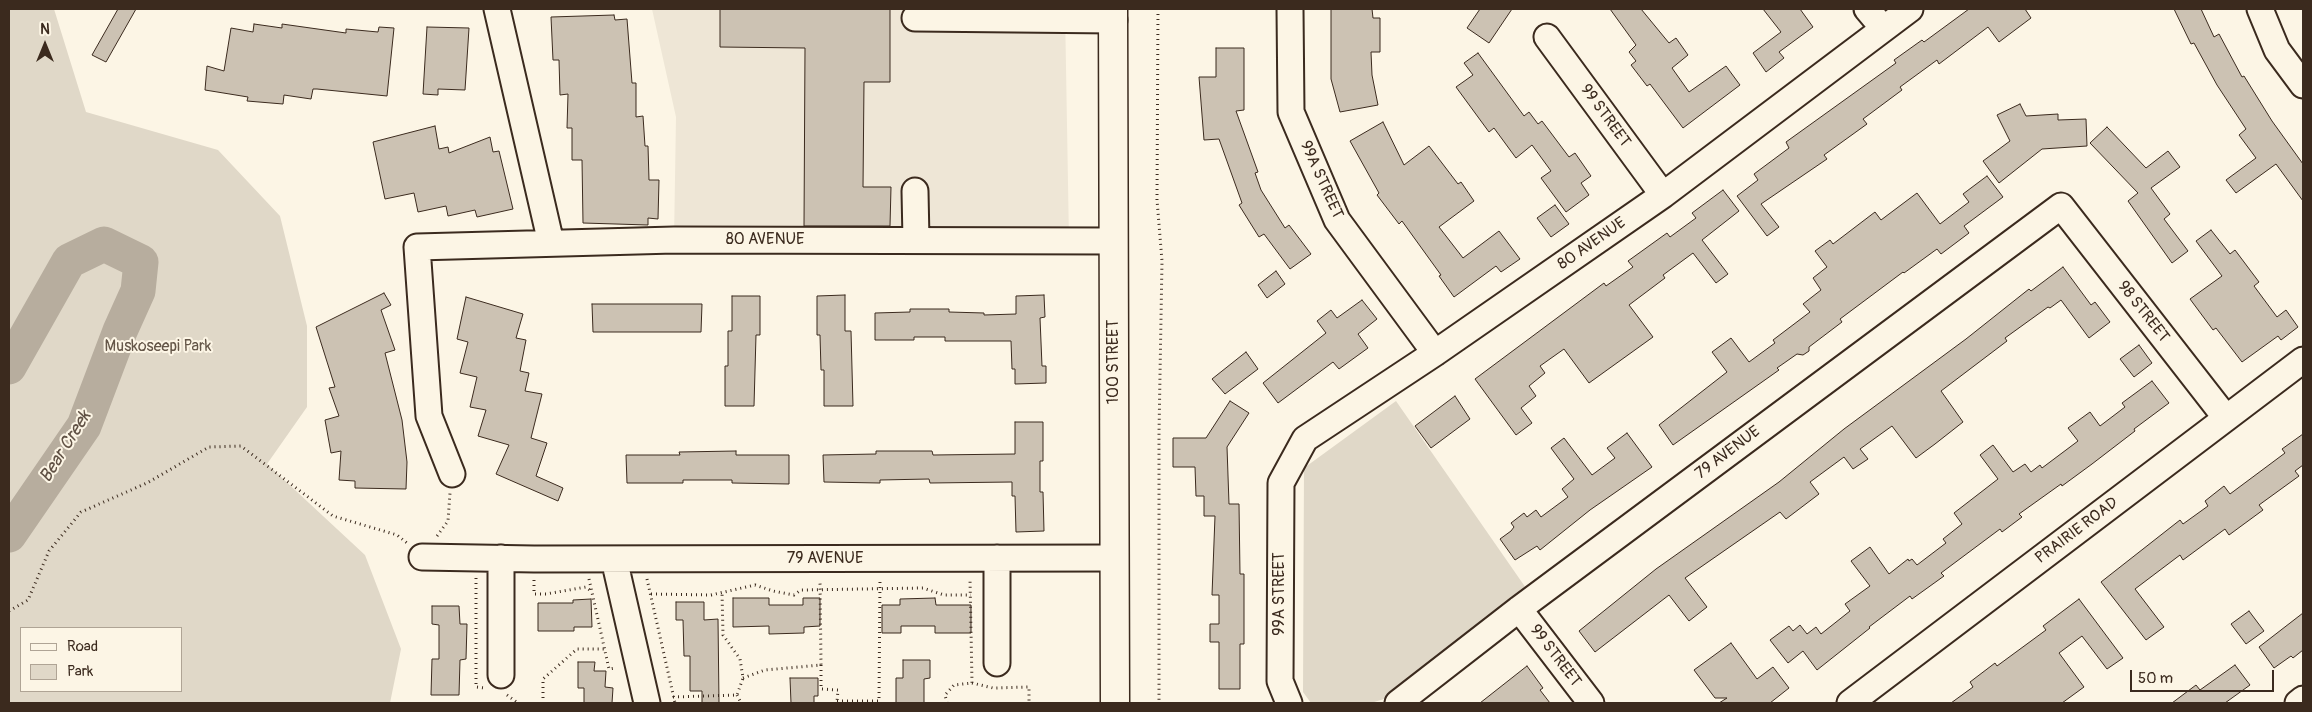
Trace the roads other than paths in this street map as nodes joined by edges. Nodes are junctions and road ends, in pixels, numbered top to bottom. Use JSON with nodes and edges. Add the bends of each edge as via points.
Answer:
{"nodes":[{"id":1,"x":497,"y":9,"type":"edge"},
{"id":2,"x":1290,"y":9,"type":"edge"},
{"id":3,"x":1868,"y":9,"type":"edge"},
{"id":4,"x":1910,"y":9,"type":"edge"},
{"id":5,"x":2260,"y":9,"type":"edge"},
{"id":6,"x":1114,"y":12,"type":"edge"},
{"id":7,"x":915,"y":18,"type":"dead end"},
{"id":8,"x":1883,"y":28,"type":"junction"},
{"id":9,"x":1547,"y":37,"type":"dead end"},
{"id":10,"x":2303,"y":85,"type":"edge"},
{"id":11,"x":915,"y":191,"type":"dead end"},
{"id":12,"x":1663,"y":194,"type":"junction"},
{"id":13,"x":2061,"y":206,"type":"joint"},
{"id":14,"x":916,"y":240,"type":"junction"},
{"id":15,"x":1114,"y":241,"type":"junction"},
{"id":16,"x":551,"y":243,"type":"junction"},
{"id":17,"x":1435,"y":352,"type":"junction"},
{"id":18,"x":2303,"y":360,"type":"edge"},
{"id":19,"x":2226,"y":418,"type":"junction"},
{"id":20,"x":452,"y":474,"type":"road end"},
{"id":21,"x":1281,"y":483,"type":"joint"},
{"id":22,"x":422,"y":556,"type":"road end"},
{"id":23,"x":502,"y":558,"type":"junction"},
{"id":24,"x":997,"y":558,"type":"junction"},
{"id":25,"x":1115,"y":558,"type":"junction"},
{"id":26,"x":614,"y":559,"type":"junction"},
{"id":27,"x":1519,"y":609,"type":"junction"},
{"id":28,"x":997,"y":663,"type":"dead end"},
{"id":29,"x":501,"y":675,"type":"dead end"},
{"id":30,"x":2303,"y":699,"type":"edge"},
{"id":31,"x":647,"y":703,"type":"edge"},
{"id":32,"x":1115,"y":703,"type":"edge"},
{"id":33,"x":1289,"y":703,"type":"edge"},
{"id":34,"x":1398,"y":703,"type":"edge"},
{"id":35,"x":1591,"y":703,"type":"edge"},
{"id":36,"x":1850,"y":703,"type":"edge"},
{"id":37,"x":2298,"y":703,"type":"edge"}],
"edges":[{"from":1,"to":16,"type":"street"},
{"from":2,"to":17,"type":"street","name":"99A STREET","via":[[1291,112],[1337,220]]},
{"from":3,"to":8,"type":"street"},
{"from":4,"to":8,"type":"street","name":"80 AVENUE"},
{"from":5,"to":10,"type":"street","via":[[2277,50]]},
{"from":6,"to":7,"type":"street"},
{"from":6,"to":15,"type":"main road","name":"100 STREET"},
{"from":8,"to":12,"type":"street","name":"80 AVENUE"},
{"from":9,"to":12,"type":"street","name":"99 STREET"},
{"from":11,"to":14,"type":"street"},
{"from":12,"to":17,"type":"street","name":"80 AVENUE"},
{"from":13,"to":19,"type":"street","name":"98 STREET"},
{"from":13,"to":27,"type":"street","name":"79 AVENUE"},
{"from":14,"to":15,"type":"street","name":"80 AVENUE"},
{"from":14,"to":16,"type":"street","name":"80 AVENUE"},
{"from":15,"to":25,"type":"main road","name":"100 STREET"},
{"from":16,"to":20,"type":"street","name":"80 AVENUE","via":[[417,247],[429,416]]},
{"from":17,"to":21,"type":"street","name":"80 AVENUE","via":[[1305,439]]},
{"from":18,"to":19,"type":"street","name":"PRAIRIE ROAD"},
{"from":19,"to":36,"type":"street","name":"PRAIRIE ROAD"},
{"from":21,"to":33,"type":"street","name":"99A STREET","via":[[1280,681]]},
{"from":22,"to":23,"type":"street","name":"79 AVENUE"},
{"from":23,"to":26,"type":"street","name":"79 AVENUE"},
{"from":23,"to":29,"type":"street"},
{"from":24,"to":25,"type":"street","name":"79 AVENUE"},
{"from":24,"to":26,"type":"street","name":"79 AVENUE"},
{"from":24,"to":28,"type":"street"},
{"from":25,"to":32,"type":"main road","name":"100 STREET"},
{"from":26,"to":31,"type":"street"},
{"from":27,"to":34,"type":"street","name":"79 AVENUE"},
{"from":27,"to":35,"type":"street","name":"99 STREET"},
{"from":30,"to":37,"type":"street"}]}
